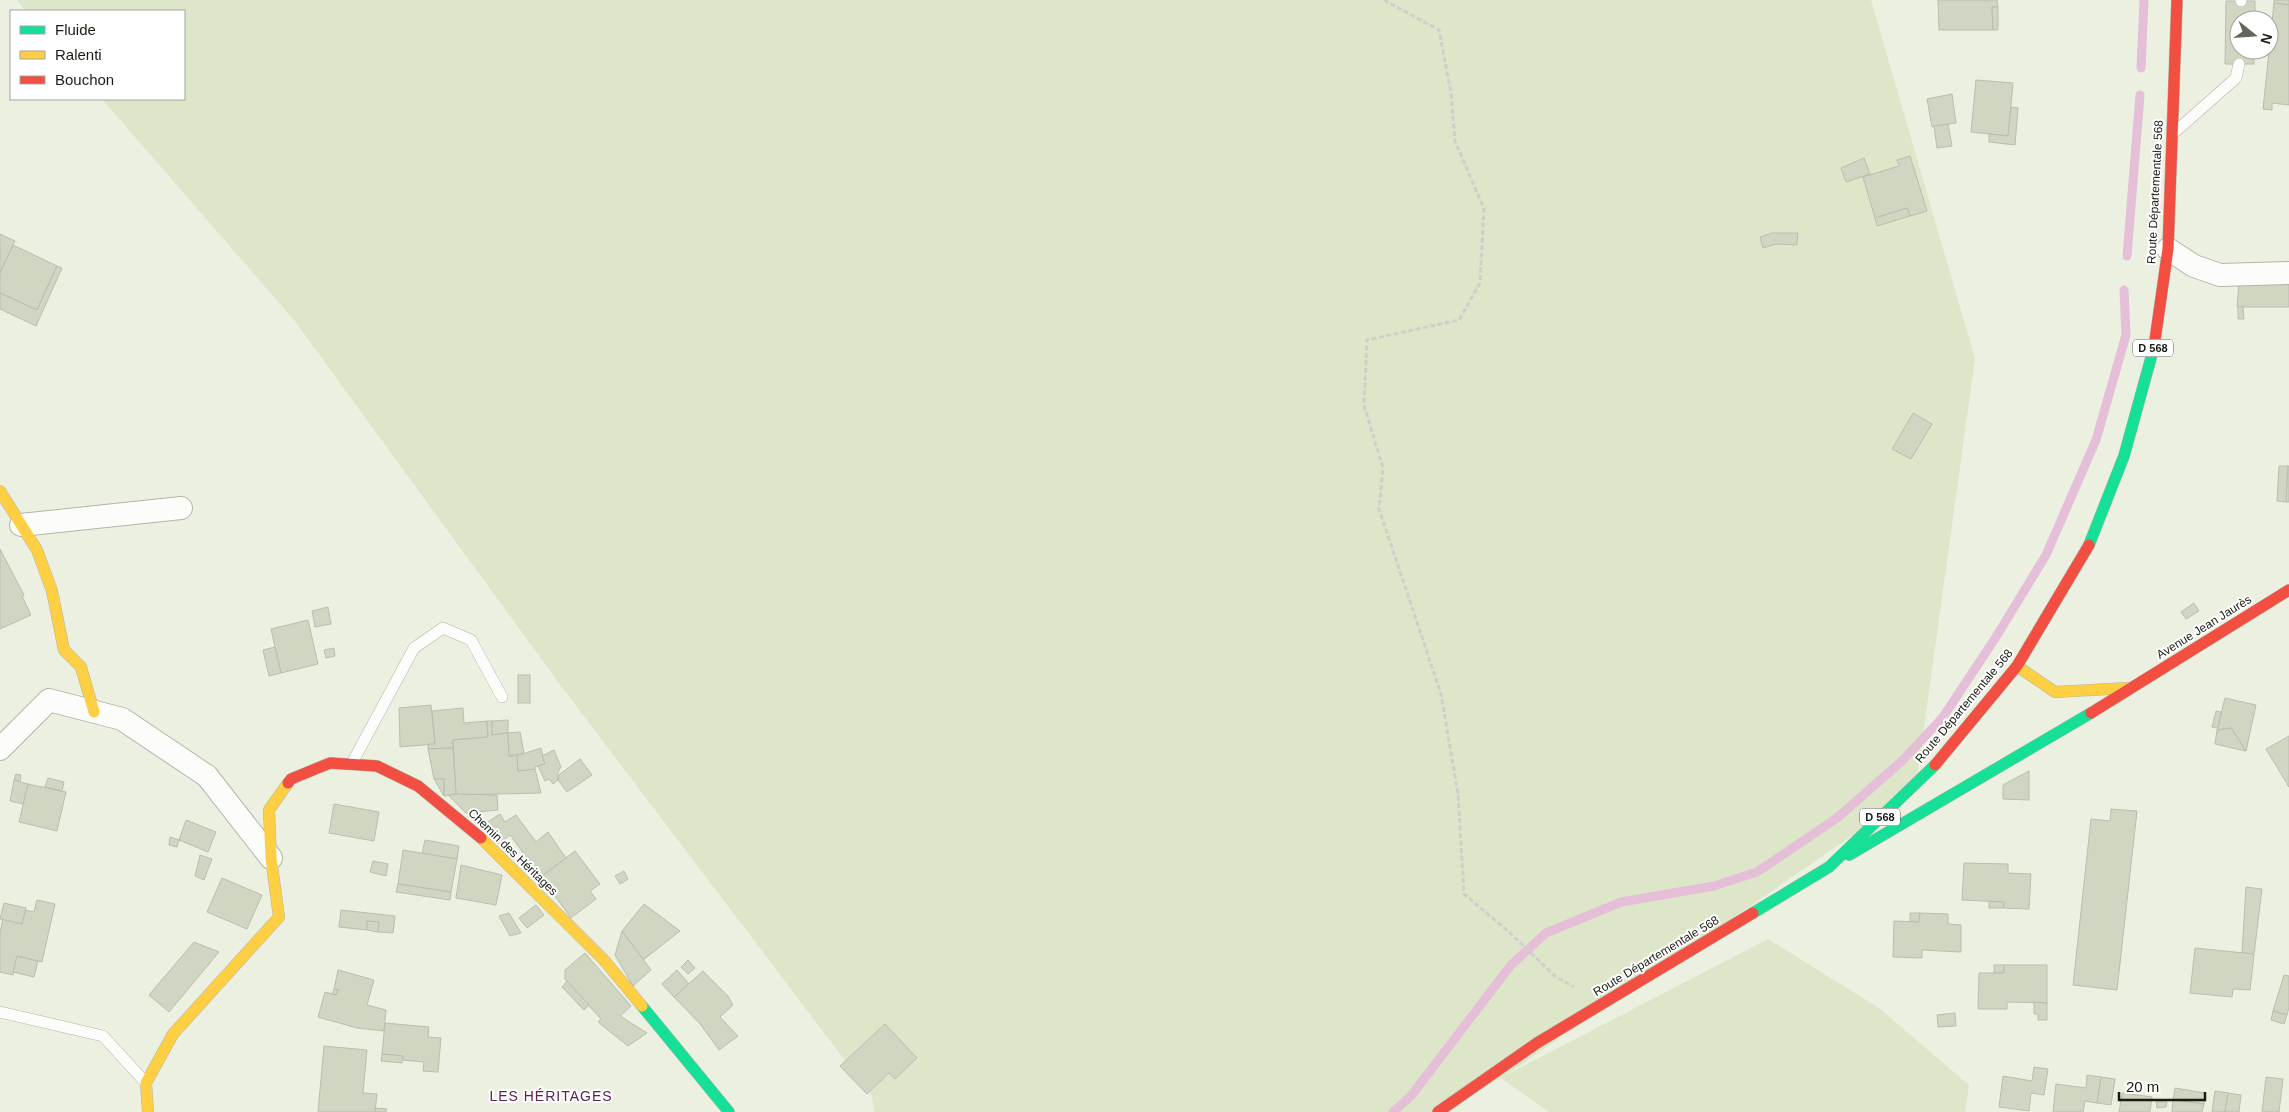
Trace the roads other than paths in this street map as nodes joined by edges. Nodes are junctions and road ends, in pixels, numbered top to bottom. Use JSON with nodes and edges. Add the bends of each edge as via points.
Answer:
{"nodes":[{"id":1,"x":2177,"y":0,"type":"edge"},
{"id":2,"x":2240,"y":64,"type":"dead end"},
{"id":3,"x":2172,"y":134,"type":"junction"},
{"id":4,"x":2168,"y":249,"type":"junction"},
{"id":5,"x":2289,"y":274,"type":"edge"},
{"id":6,"x":0,"y":491,"type":"edge"},
{"id":7,"x":181,"y":508,"type":"dead end"},
{"id":8,"x":20,"y":525,"type":"junction"},
{"id":9,"x":2289,"y":590,"type":"edge"},
{"id":10,"x":2017,"y":666,"type":"junction"},
{"id":11,"x":2134,"y":688,"type":"junction"},
{"id":12,"x":502,"y":698,"type":"dead end"},
{"id":13,"x":94,"y":712,"type":"junction"},
{"id":14,"x":0,"y":749,"type":"edge"},
{"id":15,"x":352,"y":765,"type":"junction"},
{"id":16,"x":270,"y":858,"type":"junction"},
{"id":17,"x":1829,"y":867,"type":"junction"},
{"id":18,"x":0,"y":1012,"type":"edge"},
{"id":19,"x":146,"y":1083,"type":"junction"},
{"id":20,"x":148,"y":1112,"type":"edge"},
{"id":21,"x":729,"y":1112,"type":"edge"},
{"id":22,"x":1438,"y":1112,"type":"edge"}],
"edges":[{"from":1,"to":3,"type":"street","name":"Route Départementale 568","number":"D 568"},
{"from":2,"to":3,"type":"lane","via":[[2236,78]]},
{"from":3,"to":4,"type":"street","name":"Route Départementale 568","number":"D 568"},
{"from":4,"to":5,"type":"street","via":[[2194,266],[2220,275]]},
{"from":4,"to":10,"type":"street","name":"Route Départementale 568","number":"D 568","via":[[2155,343],[2124,456],[2087,549]]},
{"from":6,"to":8,"type":"street"},
{"from":7,"to":8,"type":"street"},
{"from":8,"to":13,"type":"street","via":[[37,550],[52,590],[64,650],[81,667]]},
{"from":9,"to":11,"type":"street","name":"Avenue Jean Jaurès"},
{"from":10,"to":11,"type":"street","via":[[2055,692]]},
{"from":10,"to":17,"type":"street","name":"Route Départementale 568","number":"D 568","via":[[1940,760]]},
{"from":11,"to":17,"type":"street","name":"Avenue Jean Jaurès"},
{"from":12,"to":15,"type":"lane","via":[[470,640],[443,628],[414,648]]},
{"from":13,"to":14,"type":"street","via":[[49,700]]},
{"from":13,"to":16,"type":"street","via":[[122,720],[207,776]]},
{"from":15,"to":16,"type":"street","name":"Chemin des Héritages","via":[[330,763],[291,779],[269,810]]},
{"from":15,"to":21,"type":"street","name":"Chemin des Héritages","via":[[377,766],[418,786],[468,824],[604,960]]},
{"from":16,"to":19,"type":"street","name":"Chemin des Héritages","via":[[279,917],[173,1034]]},
{"from":17,"to":22,"type":"street","name":"Route Départementale 568","number":"D 568","via":[[1537,1044]]},
{"from":18,"to":19,"type":"lane","via":[[103,1036]]},
{"from":19,"to":20,"type":"street"}]}
